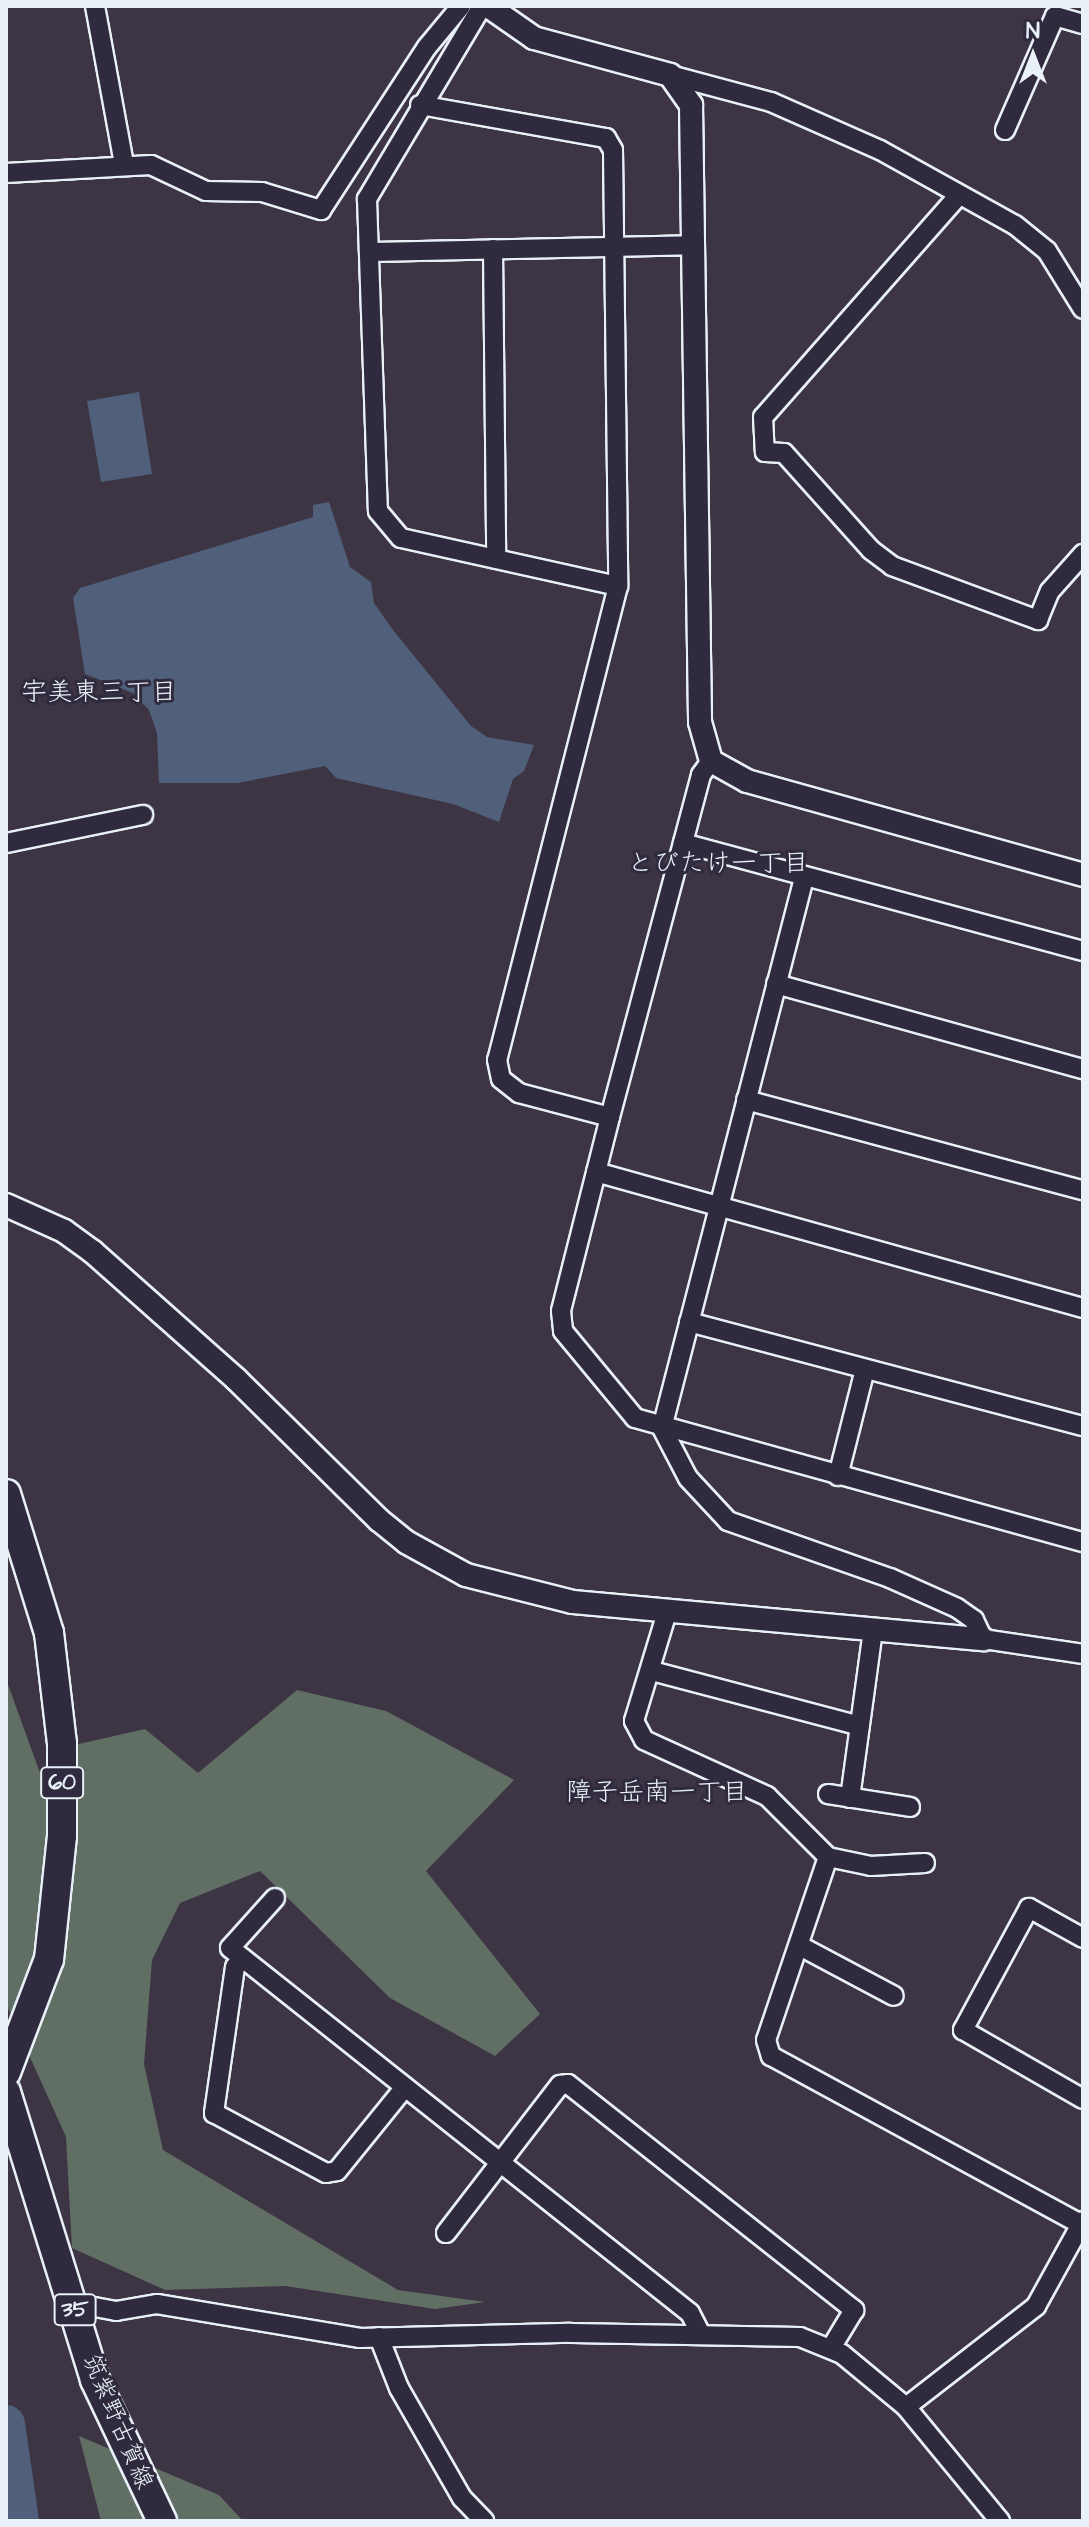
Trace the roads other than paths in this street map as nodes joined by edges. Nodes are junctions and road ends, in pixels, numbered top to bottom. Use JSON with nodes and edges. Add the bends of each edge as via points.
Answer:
{"nodes":[{"id":1,"x":95,"y":6,"type":"edge"},
{"id":2,"x":461,"y":6,"type":"edge"},
{"id":3,"x":482,"y":6,"type":"edge"},
{"id":4,"x":488,"y":6,"type":"edge"},
{"id":5,"x":1082,"y":26,"type":"edge"},
{"id":6,"x":670,"y":75,"type":"junction"},
{"id":7,"x":420,"y":105,"type":"junction"},
{"id":8,"x":1005,"y":130,"type":"dead end"},
{"id":9,"x":124,"y":164,"type":"junction"},
{"id":10,"x":6,"y":173,"type":"edge"},
{"id":11,"x":959,"y":195,"type":"junction"},
{"id":12,"x":694,"y":245,"type":"junction"},
{"id":13,"x":614,"y":246,"type":"junction"},
{"id":14,"x":493,"y":249,"type":"junction"},
{"id":15,"x":369,"y":252,"type":"junction"},
{"id":16,"x":1083,"y":309,"type":"edge"},
{"id":17,"x":1083,"y":554,"type":"edge"},
{"id":18,"x":496,"y":559,"type":"junction"},
{"id":19,"x":618,"y":586,"type":"junction"},
{"id":20,"x":711,"y":761,"type":"junction"},
{"id":21,"x":143,"y":815,"type":"dead end"},
{"id":22,"x":6,"y":843,"type":"edge"},
{"id":23,"x":683,"y":843,"type":"junction"},
{"id":24,"x":1083,"y":875,"type":"edge"},
{"id":25,"x":804,"y":878,"type":"junction"},
{"id":26,"x":1083,"y":951,"type":"edge"},
{"id":27,"x":776,"y":984,"type":"junction"},
{"id":28,"x":1083,"y":1069,"type":"edge"},
{"id":29,"x":746,"y":1100,"type":"junction"},
{"id":30,"x":610,"y":1117,"type":"junction"},
{"id":31,"x":596,"y":1172,"type":"junction"},
{"id":32,"x":1083,"y":1190,"type":"edge"},
{"id":33,"x":6,"y":1205,"type":"edge"},
{"id":34,"x":718,"y":1208,"type":"junction"},
{"id":35,"x":1083,"y":1308,"type":"edge"},
{"id":36,"x":689,"y":1322,"type":"junction"},
{"id":37,"x":865,"y":1369,"type":"junction"},
{"id":38,"x":1083,"y":1426,"type":"edge"},
{"id":39,"x":662,"y":1428,"type":"junction"},
{"id":40,"x":838,"y":1476,"type":"junction"},
{"id":41,"x":6,"y":1494,"type":"edge"},
{"id":42,"x":1083,"y":1542,"type":"edge"},
{"id":43,"x":668,"y":1609,"type":"junction"},
{"id":44,"x":873,"y":1631,"type":"junction"},
{"id":45,"x":983,"y":1639,"type":"junction"},
{"id":46,"x":1083,"y":1654,"type":"edge"},
{"id":47,"x":652,"y":1671,"type":"junction"},
{"id":48,"x":860,"y":1726,"type":"junction"},
{"id":49,"x":828,"y":1794,"type":"dead end"},
{"id":50,"x":850,"y":1798,"type":"junction"},
{"id":51,"x":910,"y":1807,"type":"dead end"},
{"id":52,"x":828,"y":1857,"type":"junction"},
{"id":53,"x":925,"y":1863,"type":"dead end"},
{"id":54,"x":275,"y":1898,"type":"dead end"},
{"id":55,"x":1083,"y":1938,"type":"edge"},
{"id":56,"x":800,"y":1946,"type":"junction"},
{"id":57,"x":242,"y":1958,"type":"junction"},
{"id":58,"x":894,"y":1996,"type":"dead end"},
{"id":59,"x":6,"y":2072,"type":"edge"},
{"id":60,"x":405,"y":2087,"type":"junction"},
{"id":61,"x":6,"y":2092,"type":"edge"},
{"id":62,"x":1083,"y":2099,"type":"edge"},
{"id":63,"x":500,"y":2163,"type":"junction"},
{"id":64,"x":1082,"y":2223,"type":"edge"},
{"id":65,"x":446,"y":2233,"type":"dead end"},
{"id":66,"x":73,"y":2303,"type":"junction"},
{"id":67,"x":700,"y":2333,"type":"junction"},
{"id":68,"x":379,"y":2337,"type":"junction"},
{"id":69,"x":831,"y":2348,"type":"junction"},
{"id":70,"x":906,"y":2407,"type":"junction"},
{"id":71,"x":162,"y":2521,"type":"edge"},
{"id":72,"x":484,"y":2521,"type":"edge"},
{"id":73,"x":1000,"y":2521,"type":"edge"}],
"edges":[{"from":1,"to":9,"type":"street"},
{"from":2,"to":9,"type":"street","via":[[427,47],[321,210],[262,192],[206,191],[151,165]]},
{"from":3,"to":7,"type":"street"},
{"from":4,"to":6,"type":"street","via":[[534,38]]},
{"from":5,"to":8,"type":"street","via":[[1055,16]]},
{"from":6,"to":11,"type":"street","via":[[771,102],[880,150]]},
{"from":6,"to":12,"type":"street","via":[[691,105]]},
{"from":7,"to":13,"type":"street","via":[[606,138],[613,150]]},
{"from":7,"to":15,"type":"street","via":[[367,199]]},
{"from":9,"to":10,"type":"street"},
{"from":11,"to":16,"type":"street","via":[[1015,225],[1047,251]]},
{"from":11,"to":17,"type":"street","via":[[763,417],[765,452],[784,453],[871,550],[892,566],[1038,620],[1050,591]]},
{"from":12,"to":13,"type":"street"},
{"from":12,"to":20,"type":"street","via":[[700,722]]},
{"from":13,"to":14,"type":"street"},
{"from":13,"to":19,"type":"street"},
{"from":14,"to":15,"type":"street"},
{"from":14,"to":18,"type":"street"},
{"from":15,"to":18,"type":"street","via":[[378,511],[401,538]]},
{"from":18,"to":19,"type":"street"},
{"from":19,"to":30,"type":"street","via":[[497,1060],[501,1079],[519,1093]]},
{"from":20,"to":23,"type":"street","via":[[701,775]]},
{"from":20,"to":24,"type":"street","via":[[747,781]]},
{"from":21,"to":22,"type":"street"},
{"from":23,"to":25,"type":"street"},
{"from":23,"to":30,"type":"street"},
{"from":25,"to":26,"type":"street"},
{"from":25,"to":27,"type":"street"},
{"from":27,"to":28,"type":"street"},
{"from":27,"to":29,"type":"street"},
{"from":29,"to":32,"type":"street"},
{"from":29,"to":34,"type":"street"},
{"from":30,"to":31,"type":"street"},
{"from":31,"to":34,"type":"street"},
{"from":31,"to":39,"type":"street","via":[[561,1311],[563,1331],[635,1418]]},
{"from":33,"to":43,"type":"street","via":[[64,1231],[93,1252],[236,1379],[406,1542],[501,1588],[573,1602]]},
{"from":34,"to":35,"type":"street"},
{"from":34,"to":36,"type":"street"},
{"from":36,"to":37,"type":"street"},
{"from":36,"to":39,"type":"street"},
{"from":37,"to":38,"type":"street"},
{"from":37,"to":40,"type":"street"},
{"from":39,"to":40,"type":"street"},
{"from":39,"to":45,"type":"street","via":[[688,1478],[728,1521],[890,1578],[957,1608],[974,1620]]},
{"from":40,"to":42,"type":"street"},
{"from":41,"to":59,"type":"main road","number":"60","via":[[49,1633],[62,1744],[62,1836],[49,1959]]},
{"from":43,"to":44,"type":"street"},
{"from":43,"to":47,"type":"street"},
{"from":44,"to":45,"type":"street"},
{"from":44,"to":48,"type":"street"},
{"from":45,"to":46,"type":"street"},
{"from":47,"to":48,"type":"street"},
{"from":47,"to":52,"type":"street","via":[[634,1721],[644,1740],[767,1796]]},
{"from":48,"to":50,"type":"street"},
{"from":49,"to":50,"type":"street"},
{"from":50,"to":51,"type":"street"},
{"from":52,"to":53,"type":"street","via":[[871,1866]]},
{"from":52,"to":56,"type":"street"},
{"from":54,"to":57,"type":"street","via":[[230,1948]]},
{"from":55,"to":62,"type":"street","via":[[1029,1908],[963,2030]]},
{"from":56,"to":58,"type":"street"},
{"from":56,"to":64,"type":"street","via":[[766,2040],[771,2056]]},
{"from":57,"to":60,"type":"street"},
{"from":57,"to":60,"type":"street","via":[[235,1967],[214,2113],[326,2173],[337,2171]]},
{"from":60,"to":63,"type":"street"},
{"from":61,"to":66,"type":"main road","name":"筑紫野古賀線","number":"35"},
{"from":63,"to":65,"type":"street"},
{"from":63,"to":67,"type":"street","via":[[690,2313]]},
{"from":63,"to":69,"type":"street","via":[[560,2085],[568,2084],[854,2310]]},
{"from":64,"to":70,"type":"street","via":[[1036,2306]]},
{"from":66,"to":68,"type":"street","via":[[116,2311],[157,2304]]},
{"from":66,"to":71,"type":"main road","name":"筑紫野古賀線","number":"35","via":[[95,2380]]},
{"from":67,"to":68,"type":"street"},
{"from":67,"to":69,"type":"street","via":[[800,2337]]},
{"from":68,"to":72,"type":"street","via":[[399,2388],[462,2498]]},
{"from":69,"to":70,"type":"street"},
{"from":70,"to":73,"type":"street"}]}
